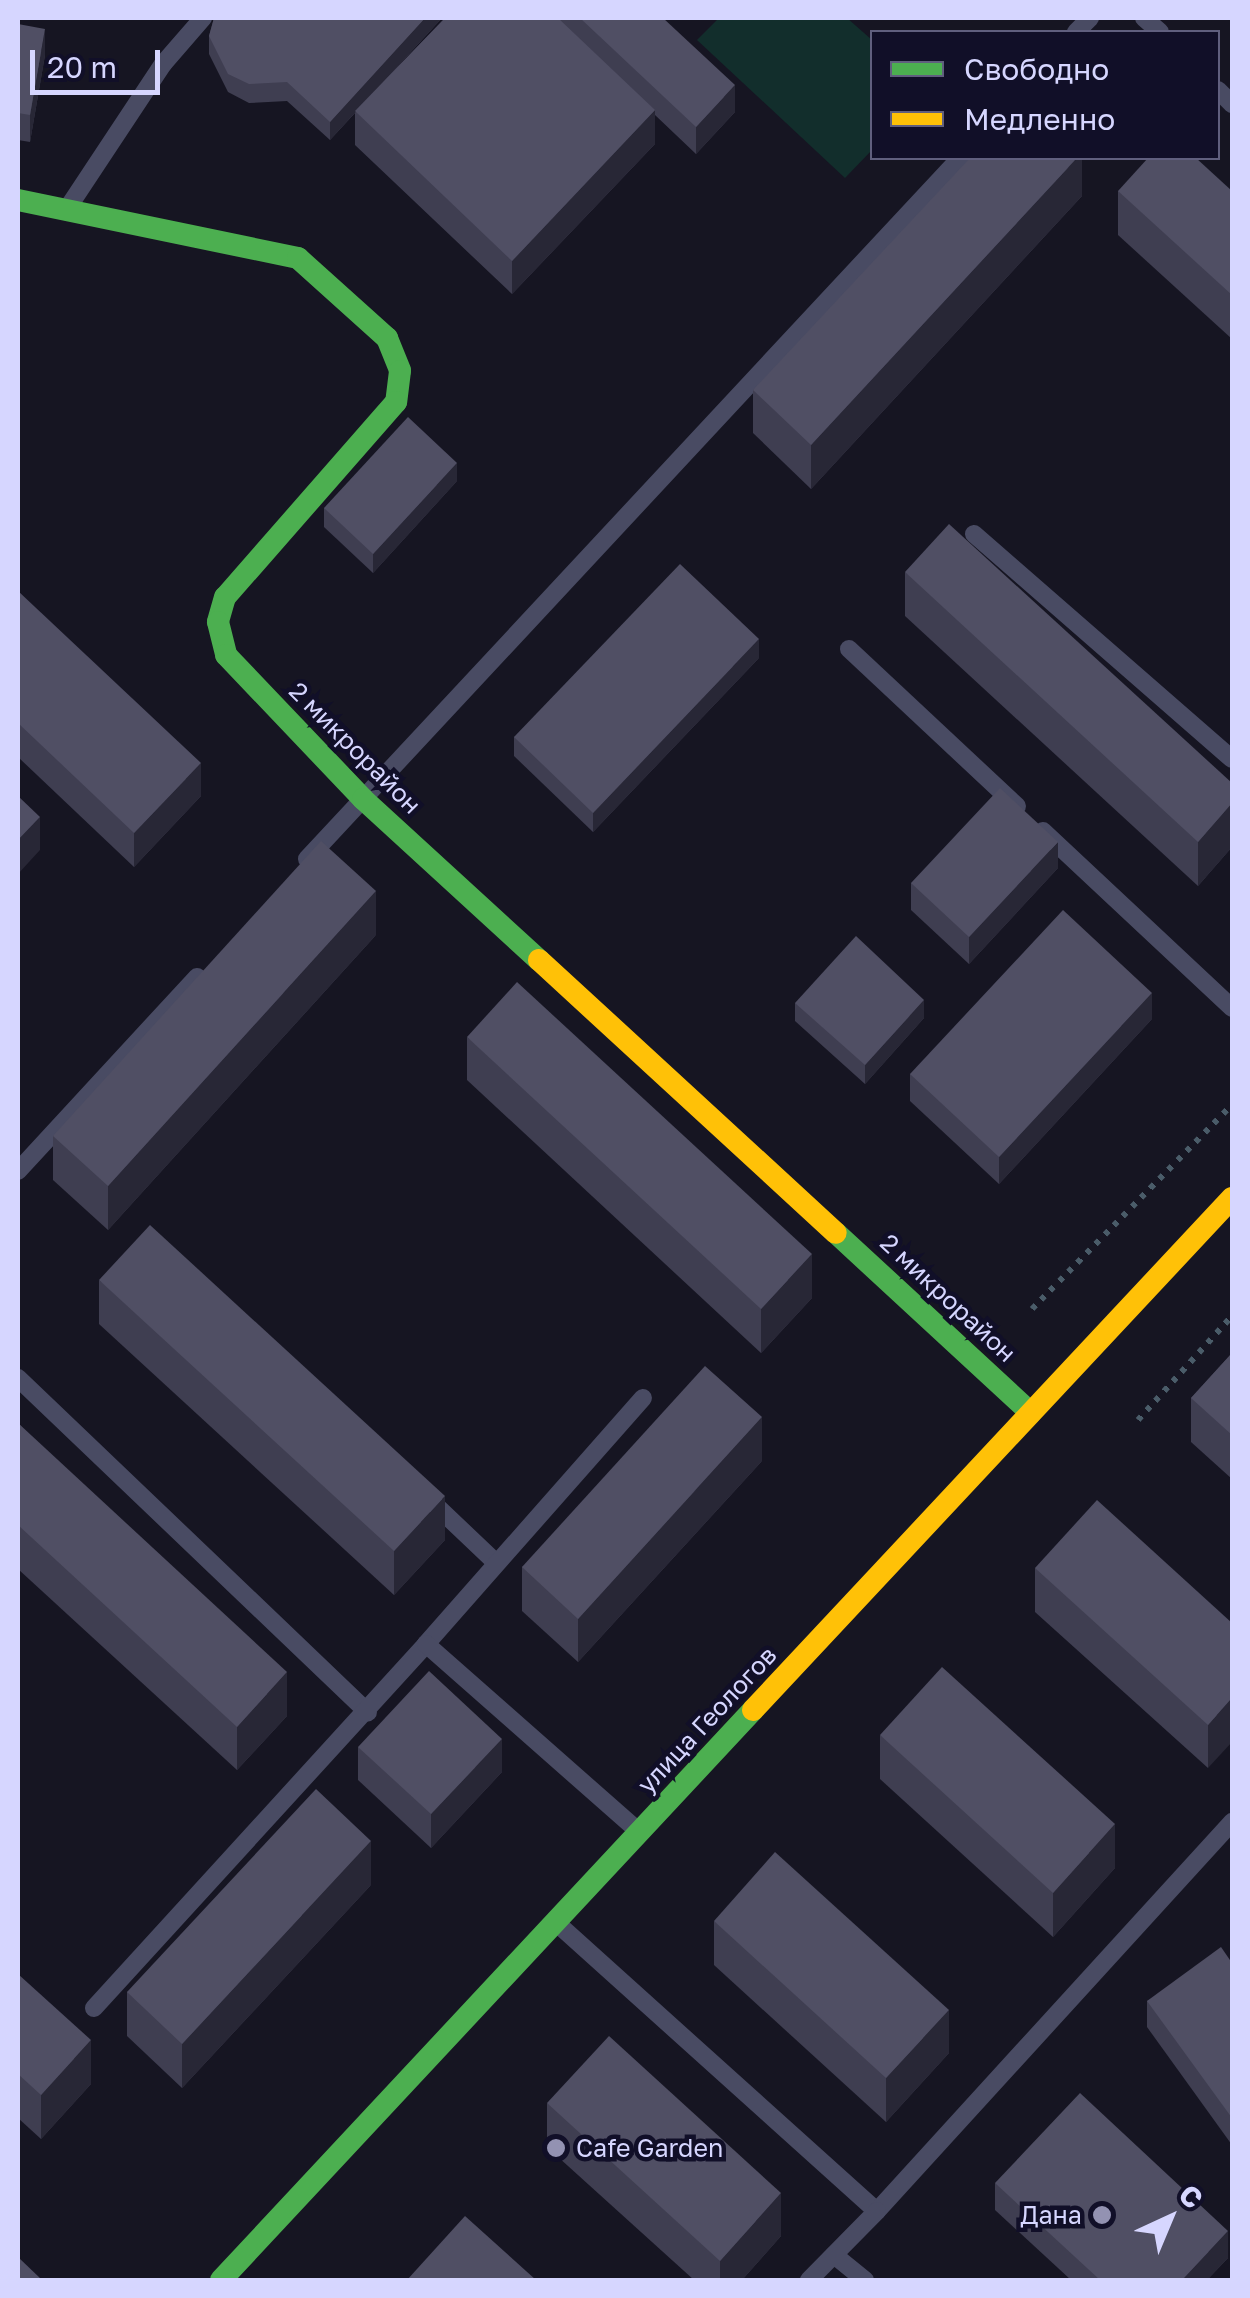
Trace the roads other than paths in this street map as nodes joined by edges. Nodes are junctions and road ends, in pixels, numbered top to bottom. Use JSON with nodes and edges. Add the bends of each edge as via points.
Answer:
{"nodes":[{"id":1,"x":203,"y":18,"type":"edge"},
{"id":2,"x":958,"y":160,"type":"edge"},
{"id":3,"x":18,"y":200,"type":"edge"},
{"id":4,"x":68,"y":208,"type":"junction"},
{"id":5,"x":974,"y":534,"type":"dead end"},
{"id":6,"x":849,"y":649,"type":"dead end"},
{"id":7,"x":1232,"y":759,"type":"edge"},
{"id":8,"x":362,"y":799,"type":"junction"},
{"id":9,"x":296,"y":871,"type":"edge"},
{"id":10,"x":216,"y":956,"type":"edge"},
{"id":11,"x":1232,"y":1008,"type":"edge"},
{"id":12,"x":18,"y":1171,"type":"edge"},
{"id":13,"x":1232,"y":1198,"type":"edge"},
{"id":14,"x":18,"y":1378,"type":"edge"},
{"id":15,"x":643,"y":1398,"type":"dead end"},
{"id":16,"x":1031,"y":1413,"type":"junction"},
{"id":17,"x":410,"y":1482,"type":"edge"},
{"id":18,"x":494,"y":1560,"type":"junction"},
{"id":19,"x":426,"y":1644,"type":"junction"},
{"id":20,"x":368,"y":1714,"type":"junction"},
{"id":21,"x":1232,"y":1822,"type":"edge"},
{"id":22,"x":640,"y":1832,"type":"junction"},
{"id":23,"x":556,"y":1922,"type":"junction"},
{"id":24,"x":94,"y":2008,"type":"dead end"},
{"id":25,"x":877,"y":2211,"type":"junction"},
{"id":26,"x":834,"y":2256,"type":"junction"},
{"id":27,"x":222,"y":2280,"type":"edge"},
{"id":28,"x":809,"y":2280,"type":"edge"},
{"id":29,"x":864,"y":2280,"type":"edge"}],
"edges":[{"from":1,"to":4,"type":"lane","via":[[163,64]]},
{"from":2,"to":8,"type":"lane"},
{"from":3,"to":4,"type":"street","name":"2 микрорайон"},
{"from":4,"to":8,"type":"street","name":"2 микрорайон","via":[[298,258],[387,338],[400,371],[396,402],[225,597],[218,622],[226,655]]},
{"from":5,"to":7,"type":"lane"},
{"from":6,"to":11,"type":"lane"},
{"from":8,"to":9,"type":"lane"},
{"from":8,"to":16,"type":"street","name":"2 микрорайон"},
{"from":10,"to":12,"type":"lane"},
{"from":13,"to":16,"type":"street","name":"улица Геологов"},
{"from":14,"to":20,"type":"lane"},
{"from":15,"to":18,"type":"lane"},
{"from":16,"to":22,"type":"street","name":"улица Геологов"},
{"from":17,"to":18,"type":"lane"},
{"from":18,"to":19,"type":"lane"},
{"from":19,"to":20,"type":"lane"},
{"from":19,"to":22,"type":"lane"},
{"from":20,"to":24,"type":"lane"},
{"from":21,"to":25,"type":"lane"},
{"from":22,"to":23,"type":"street","name":"улица Геологов"},
{"from":23,"to":25,"type":"lane"},
{"from":23,"to":27,"type":"street","name":"улица Геологов"},
{"from":25,"to":26,"type":"lane"},
{"from":26,"to":28,"type":"lane"},
{"from":26,"to":29,"type":"lane"}]}
